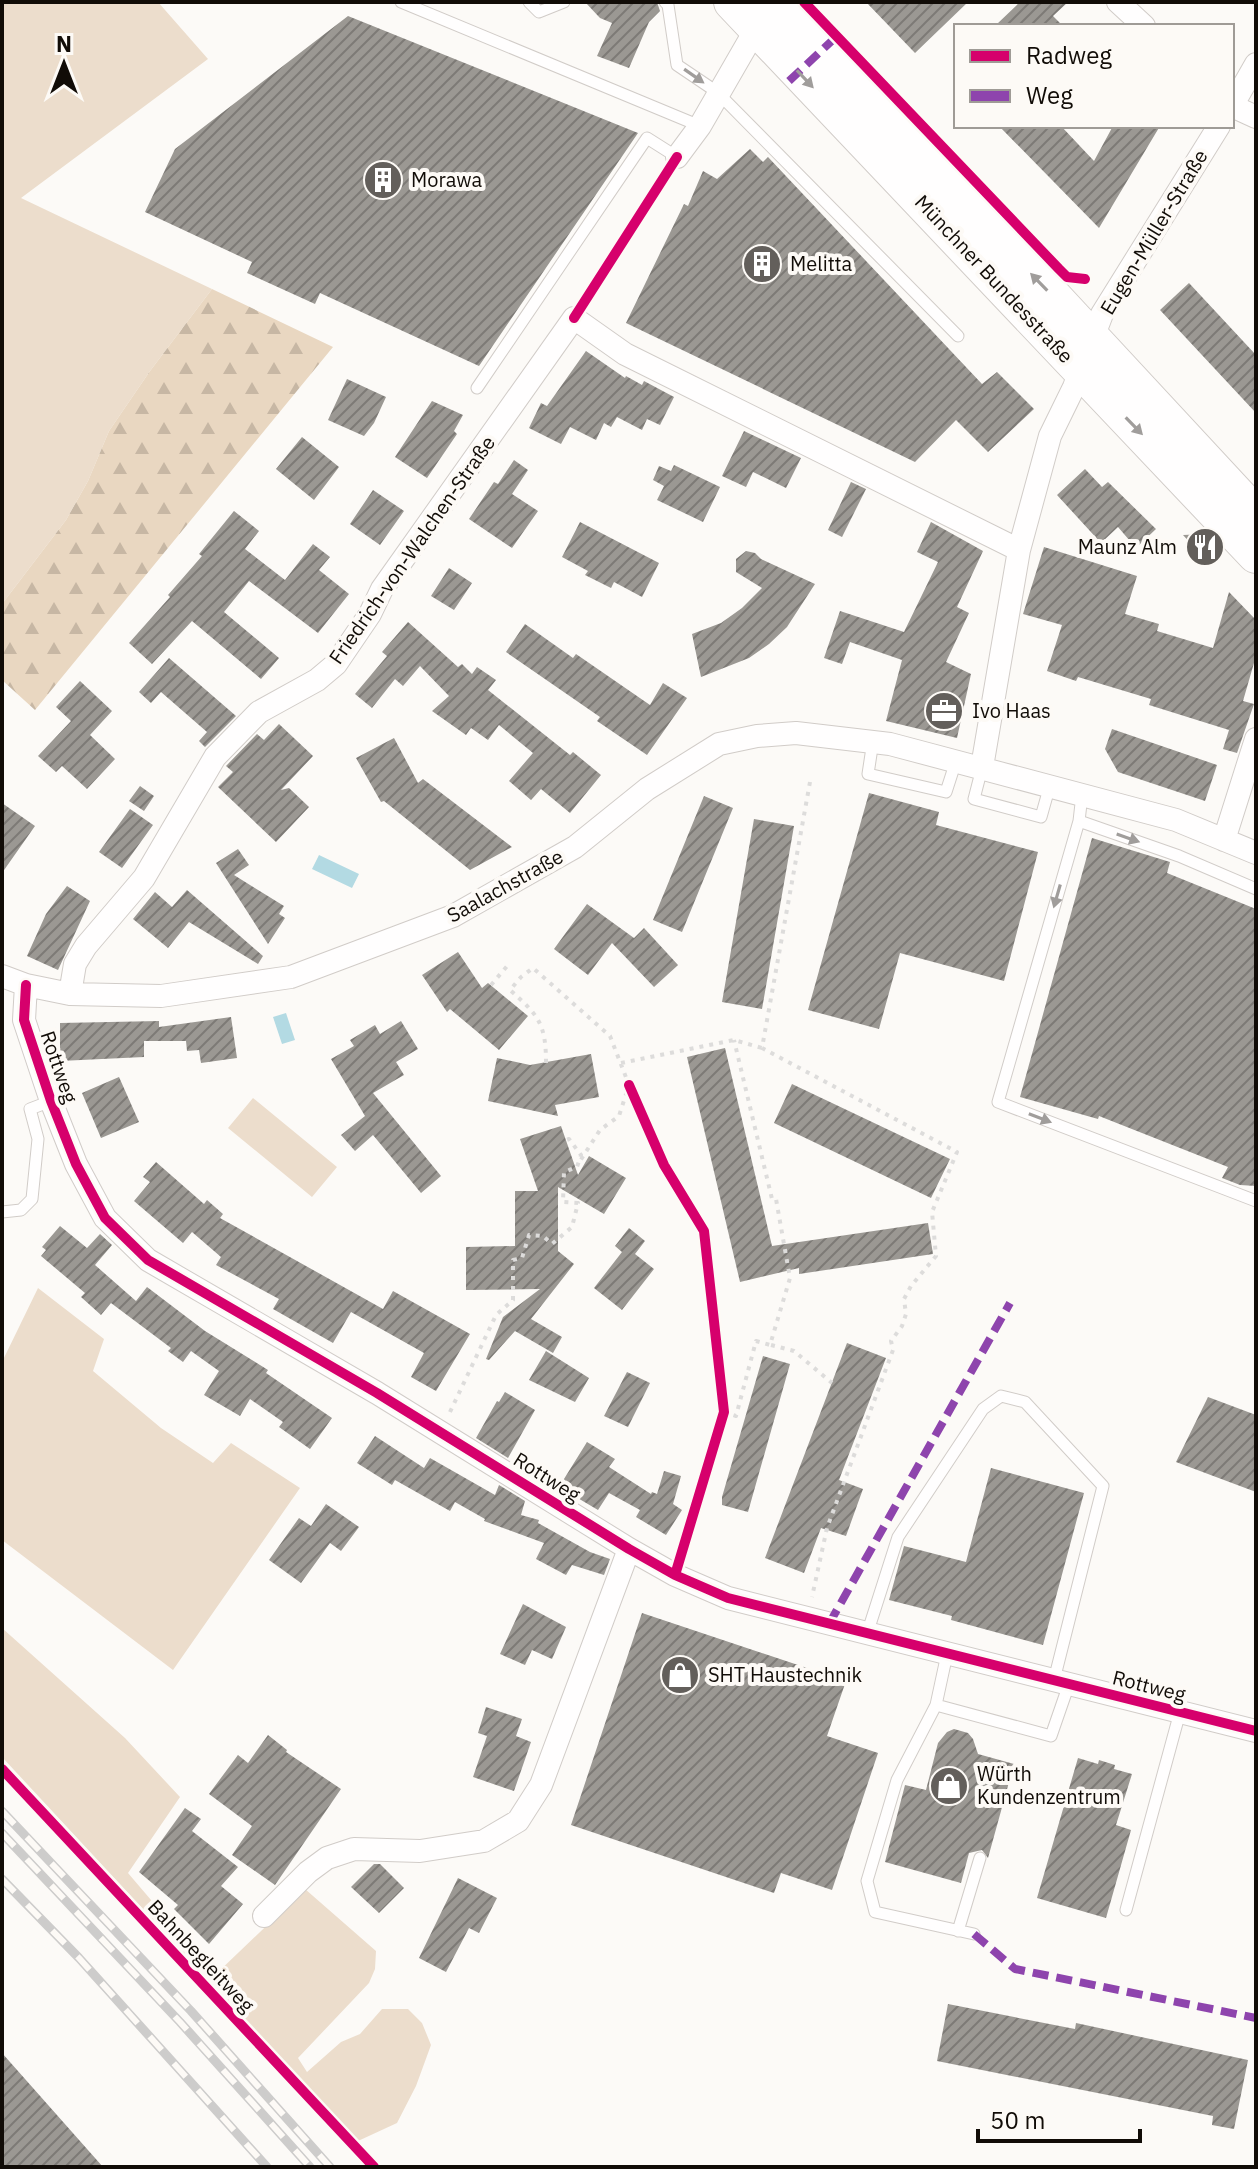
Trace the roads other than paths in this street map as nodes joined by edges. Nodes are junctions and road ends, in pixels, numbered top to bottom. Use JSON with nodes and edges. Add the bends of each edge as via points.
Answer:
{"nodes":[{"id":1,"x":401,"y":2,"type":"edge"},
{"id":2,"x":529,"y":2,"type":"edge"},
{"id":3,"x":564,"y":2,"type":"edge"},
{"id":4,"x":665,"y":2,"type":"edge"},
{"id":5,"x":732,"y":2,"type":"edge"},
{"id":6,"x":1118,"y":2,"type":"edge"},
{"id":7,"x":766,"y":17,"type":"edge"},
{"id":8,"x":1142,"y":24,"type":"edge"},
{"id":9,"x":1256,"y":64,"type":"edge"},
{"id":10,"x":717,"y":92,"type":"junction"},
{"id":11,"x":1234,"y":102,"type":"edge"},
{"id":12,"x":1234,"y":107,"type":"edge"},
{"id":13,"x":1256,"y":117,"type":"edge"},
{"id":14,"x":700,"y":126,"type":"junction"},
{"id":15,"x":1218,"y":128,"type":"edge"},
{"id":16,"x":677,"y":157,"type":"joint"},
{"id":17,"x":958,"y":336,"type":"dead end"},
{"id":18,"x":1086,"y":355,"type":"junction"},
{"id":19,"x":477,"y":388,"type":"dead end"},
{"id":20,"x":1256,"y":515,"type":"edge"},
{"id":21,"x":1019,"y":550,"type":"junction"},
{"id":22,"x":1256,"y":555,"type":"edge"},
{"id":23,"x":1256,"y":739,"type":"edge"},
{"id":24,"x":873,"y":741,"type":"junction"},
{"id":25,"x":956,"y":761,"type":"junction"},
{"id":26,"x":982,"y":767,"type":"junction"},
{"id":27,"x":1050,"y":785,"type":"junction"},
{"id":28,"x":1082,"y":795,"type":"junction"},
{"id":29,"x":1079,"y":821,"type":"junction"},
{"id":30,"x":1224,"y":840,"type":"junction"},
{"id":31,"x":1256,"y":853,"type":"edge"},
{"id":32,"x":1256,"y":889,"type":"edge"},
{"id":33,"x":2,"y":976,"type":"edge"},
{"id":34,"x":26,"y":985,"type":"junction"},
{"id":35,"x":70,"y":994,"type":"junction"},
{"id":36,"x":51,"y":1101,"type":"junction"},
{"id":37,"x":1256,"y":1201,"type":"edge"},
{"id":38,"x":2,"y":1212,"type":"edge"},
{"id":39,"x":629,"y":1549,"type":"junction"},
{"id":40,"x":867,"y":1634,"type":"junction"},
{"id":41,"x":947,"y":1654,"type":"junction"},
{"id":42,"x":1062,"y":1682,"type":"junction"},
{"id":43,"x":936,"y":1705,"type":"junction"},
{"id":44,"x":1180,"y":1712,"type":"junction"},
{"id":45,"x":1256,"y":1731,"type":"edge"},
{"id":46,"x":980,"y":1858,"type":"dead end"},
{"id":47,"x":1126,"y":1910,"type":"dead end"},
{"id":48,"x":264,"y":1916,"type":"dead end"},
{"id":49,"x":958,"y":1931,"type":"junction"},
{"id":50,"x":974,"y":1934,"type":"dead end"}],
"edges":[{"from":1,"to":14,"type":"lane"},
{"from":2,"to":3,"type":"lane","via":[[539,12]]},
{"from":4,"to":10,"type":"lane","one_way":true,"via":[[677,65]]},
{"from":5,"to":7,"type":"main road","name":"Münchner Bundesstraße"},
{"from":6,"to":8,"type":"street"},
{"from":7,"to":10,"type":"street"},
{"from":7,"to":18,"type":"main road","name":"Münchner Bundesstraße"},
{"from":9,"to":11,"type":"street"},
{"from":10,"to":14,"type":"street"},
{"from":10,"to":17,"type":"lane"},
{"from":12,"to":13,"type":"street"},
{"from":14,"to":16,"type":"street"},
{"from":15,"to":18,"type":"street","name":"Eugen-Müller-Straße","via":[[1102,314]]},
{"from":16,"to":19,"type":"lane","via":[[647,138]]},
{"from":18,"to":20,"type":"main road","name":"Münchner Bundesstraße"},
{"from":18,"to":21,"type":"street","via":[[1050,436]]},
{"from":18,"to":22,"type":"main road","name":"Münchner Bundesstraße","one_way":true},
{"from":21,"to":26,"type":"street"},
{"from":21,"to":35,"type":"street","name":"Friedrich-von-Walchen-Straße","via":[[625,354],[574,318],[382,589],[336,664],[259,712],[215,757],[144,878],[86,946],[75,964]]},
{"from":23,"to":30,"type":"street"},
{"from":24,"to":25,"type":"street","name":"Saalachstraße"},
{"from":24,"to":25,"type":"lane","via":[[868,774],[946,792]]},
{"from":24,"to":35,"type":"street","name":"Saalachstraße","via":[[796,733],[719,744],[647,789],[575,847],[453,916],[291,977],[161,996]]},
{"from":25,"to":26,"type":"street","name":"Saalachstraße"},
{"from":26,"to":27,"type":"street","name":"Saalachstraße"},
{"from":26,"to":27,"type":"lane","via":[[974,799],[1014,810],[1041,817]]},
{"from":27,"to":28,"type":"street","name":"Saalachstraße"},
{"from":28,"to":29,"type":"lane"},
{"from":28,"to":30,"type":"street","name":"Saalachstraße","via":[[1176,820]]},
{"from":29,"to":32,"type":"lane","one_way":true},
{"from":29,"to":37,"type":"lane","one_way":true,"via":[[998,1102]]},
{"from":30,"to":31,"type":"street","name":"Saalachstraße"},
{"from":33,"to":34,"type":"street","name":"Saalachstraße"},
{"from":34,"to":35,"type":"street","name":"Saalachstraße"},
{"from":34,"to":36,"type":"street","name":"Rottweg","via":[[24,1020]]},
{"from":36,"to":38,"type":"lane","via":[[30,1109],[38,1139],[32,1199],[21,1210]]},
{"from":36,"to":39,"type":"street","name":"Rottweg","via":[[105,1218],[148,1260]]},
{"from":39,"to":40,"type":"street","name":"Rottweg","via":[[728,1598]]},
{"from":39,"to":48,"type":"street","via":[[541,1785],[518,1821],[484,1841],[420,1851],[354,1849],[327,1858]]},
{"from":40,"to":41,"type":"street","name":"Rottweg"},
{"from":40,"to":42,"type":"lane","via":[[898,1537],[983,1409],[1001,1396],[1025,1402],[1103,1486]]},
{"from":41,"to":42,"type":"street","name":"Rottweg"},
{"from":41,"to":43,"type":"lane"},
{"from":42,"to":43,"type":"lane","via":[[1051,1736]]},
{"from":42,"to":44,"type":"street","name":"Rottweg"},
{"from":43,"to":49,"type":"lane","via":[[897,1780],[867,1881],[875,1912]]},
{"from":44,"to":45,"type":"street","name":"Rottweg"},
{"from":44,"to":47,"type":"lane"},
{"from":46,"to":49,"type":"lane"},
{"from":49,"to":50,"type":"lane"}]}
